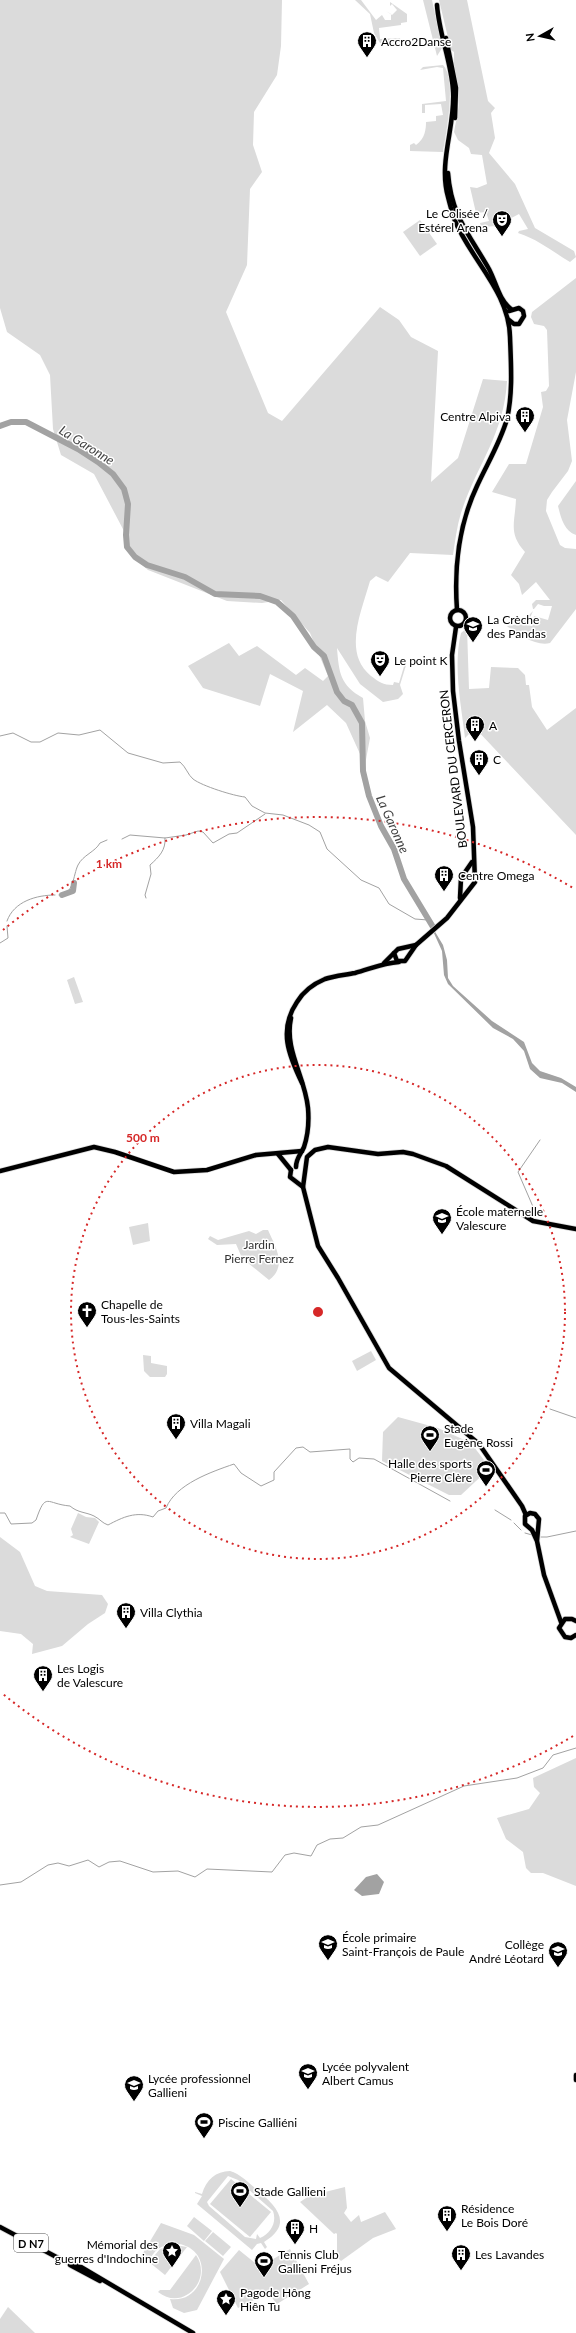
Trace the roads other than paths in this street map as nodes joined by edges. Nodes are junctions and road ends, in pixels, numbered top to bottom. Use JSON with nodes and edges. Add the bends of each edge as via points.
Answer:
{"nodes":[{"id":1,"x":436,"y":3,"type":"edge"},
{"id":2,"x":511,"y":309,"type":"junction"},
{"id":3,"x":508,"y":314,"type":"junction"},
{"id":4,"x":509,"y":320,"type":"junction"},
{"id":5,"x":516,"y":324,"type":"junction"},
{"id":6,"x":510,"y":336,"type":"junction"},
{"id":7,"x":457,"y":610,"type":"junction"},
{"id":8,"x":456,"y":627,"type":"junction"},
{"id":9,"x":472,"y":861,"type":"junction"},
{"id":10,"x":466,"y":872,"type":"junction"},
{"id":11,"x":474,"y":875,"type":"junction"},
{"id":12,"x":462,"y":883,"type":"junction"},
{"id":13,"x":470,"y":886,"type":"junction"},
{"id":14,"x":460,"y":898,"type":"junction"},
{"id":15,"x":416,"y":945,"type":"junction"},
{"id":16,"x":403,"y":948,"type":"junction"},
{"id":17,"x":394,"y":953,"type":"junction"},
{"id":18,"x":408,"y":956,"type":"junction"},
{"id":19,"x":399,"y":962,"type":"junction"},
{"id":20,"x":383,"y":963,"type":"junction"},
{"id":21,"x":305,"y":1142,"type":"junction"},
{"id":22,"x":315,"y":1150,"type":"junction"},
{"id":23,"x":302,"y":1151,"type":"junction"},
{"id":24,"x":278,"y":1154,"type":"junction"},
{"id":25,"x":306,"y":1161,"type":"junction"},
{"id":26,"x":298,"y":1167,"type":"junction"},
{"id":27,"x":291,"y":1170,"type":"junction"},
{"id":28,"x":0,"y":1171,"type":"edge"},
{"id":29,"x":303,"y":1176,"type":"junction"},
{"id":30,"x":296,"y":1181,"type":"junction"},
{"id":31,"x":303,"y":1187,"type":"junction"},
{"id":32,"x":576,"y":1229,"type":"edge"},
{"id":33,"x":528,"y":1514,"type":"junction"},
{"id":34,"x":538,"y":1525,"type":"junction"},
{"id":35,"x":530,"y":1528,"type":"junction"},
{"id":36,"x":537,"y":1541,"type":"junction"},
{"id":37,"x":557,"y":1607,"type":"junction"},
{"id":38,"x":569,"y":1618,"type":"junction"},
{"id":39,"x":561,"y":1622,"type":"junction"},
{"id":40,"x":576,"y":1622,"type":"edge"},
{"id":41,"x":576,"y":1635,"type":"edge"},
{"id":42,"x":570,"y":1638,"type":"junction"},
{"id":43,"x":576,"y":1642,"type":"edge"},
{"id":44,"x":576,"y":2075,"type":"edge"},
{"id":45,"x":576,"y":2080,"type":"edge"},
{"id":46,"x":0,"y":2227,"type":"edge"},
{"id":47,"x":62,"y":2260,"type":"junction"},
{"id":48,"x":128,"y":2295,"type":"junction"},
{"id":49,"x":193,"y":2333,"type":"edge"}],
"edges":[{"from":1,"to":2,"type":"main road","via":[[456,88],[456,110],[448,173],[450,191],[463,229],[488,268],[503,301]]},
{"from":1,"to":3,"type":"main road","via":[[453,90],[445,172],[448,195],[461,232],[492,281]]},
{"from":2,"to":3,"type":"main road"},
{"from":2,"to":5,"type":"main road","via":[[519,308],[524,313],[523,321]]},
{"from":3,"to":4,"type":"main road"},
{"from":4,"to":5,"type":"main road"},
{"from":4,"to":6,"type":"main road"},
{"from":5,"to":6,"type":"main road"},
{"from":6,"to":7,"type":"main road","via":[[511,389],[507,417],[476,487],[465,519],[457,568]]},
{"from":7,"to":8,"type":"main road","via":[[452,612],[450,618]]},
{"from":7,"to":8,"type":"main road","via":[[465,614],[466,620],[463,625]]},
{"from":8,"to":9,"type":"main road","name":"BOULEVARD DU CERCERON","via":[[452,650],[453,684],[458,741],[473,827]]},
{"from":9,"to":10,"type":"main road","name":"BOULEVARD DU CERCERON"},
{"from":9,"to":11,"type":"main road","name":"BOULEVARD DU CERCERON"},
{"from":10,"to":11,"type":"main road"},
{"from":10,"to":12,"type":"main road","via":[[461,878]]},
{"from":11,"to":13,"type":"main road","via":[[475,882]]},
{"from":12,"to":13,"type":"main road"},
{"from":12,"to":14,"type":"main road"},
{"from":13,"to":14,"type":"main road"},
{"from":14,"to":15,"type":"main road","via":[[439,926]]},
{"from":15,"to":16,"type":"main road"},
{"from":15,"to":18,"type":"main road"},
{"from":16,"to":17,"type":"main road"},
{"from":16,"to":18,"type":"main road"},
{"from":17,"to":19,"type":"main road"},
{"from":17,"to":20,"type":"main road"},
{"from":18,"to":19,"type":"main road","via":[[405,961]]},
{"from":19,"to":20,"type":"main road"},
{"from":20,"to":21,"type":"main road","via":[[323,980],[305,992],[288,1019],[286,1039],[289,1053],[302,1083],[308,1107]]},
{"from":21,"to":22,"type":"main road"},
{"from":21,"to":23,"type":"main road"},
{"from":22,"to":25,"type":"main road","via":[[308,1154]]},
{"from":22,"to":32,"type":"main road","via":[[328,1147],[378,1154],[404,1152],[428,1158],[452,1169],[534,1221]]},
{"from":23,"to":24,"type":"main road"},
{"from":23,"to":26,"type":"main road","via":[[296,1161]]},
{"from":24,"to":27,"type":"main road"},
{"from":24,"to":28,"type":"main road","via":[[256,1155],[207,1170],[174,1172],[94,1147]]},
{"from":25,"to":26,"type":"main road"},
{"from":25,"to":29,"type":"main road"},
{"from":26,"to":27,"type":"main road"},
{"from":26,"to":29,"type":"main road"},
{"from":27,"to":30,"type":"main road","via":[[290,1177]]},
{"from":29,"to":30,"type":"main road"},
{"from":29,"to":31,"type":"main road"},
{"from":30,"to":31,"type":"main road"},
{"from":31,"to":33,"type":"main road","via":[[318,1246],[390,1368],[479,1444]]},
{"from":33,"to":34,"type":"main road","via":[[538,1517]]},
{"from":33,"to":35,"type":"main road","via":[[525,1524]]},
{"from":34,"to":35,"type":"main road"},
{"from":34,"to":36,"type":"main road"},
{"from":35,"to":36,"type":"main road"},
{"from":36,"to":37,"type":"main road","via":[[547,1589]]},
{"from":37,"to":38,"type":"main road"},
{"from":37,"to":39,"type":"main road"},
{"from":38,"to":39,"type":"main road"},
{"from":38,"to":40,"type":"main road"},
{"from":39,"to":42,"type":"main road","via":[[560,1633]]},
{"from":41,"to":42,"type":"main road"},
{"from":42,"to":43,"type":"main road"},
{"from":44,"to":45,"type":"main road"},
{"from":46,"to":47,"type":"main road","number":"D N7"},
{"from":47,"to":48,"type":"main road","number":"D N7"},
{"from":47,"to":48,"type":"main road","via":[[91,2272]]},
{"from":48,"to":49,"type":"main road","number":"D N7"}]}
